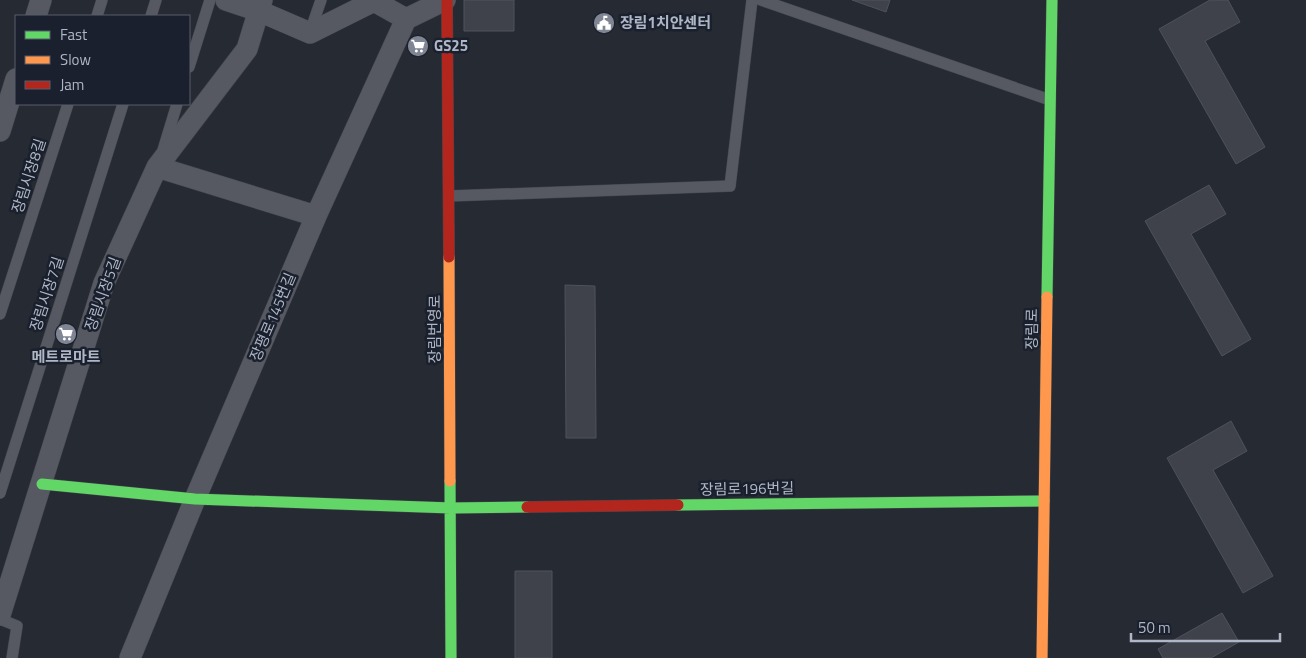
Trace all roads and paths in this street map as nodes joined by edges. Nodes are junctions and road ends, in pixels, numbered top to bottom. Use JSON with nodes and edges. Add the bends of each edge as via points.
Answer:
{"nodes":[{"id":1,"x":41,"y":0,"type":"edge"},
{"id":2,"x":102,"y":0,"type":"edge"},
{"id":3,"x":156,"y":0,"type":"edge"},
{"id":4,"x":210,"y":0,"type":"edge"},
{"id":5,"x":226,"y":0,"type":"edge"},
{"id":6,"x":321,"y":0,"type":"edge"},
{"id":7,"x":446,"y":0,"type":"edge"},
{"id":8,"x":752,"y":0,"type":"edge"},
{"id":9,"x":761,"y":0,"type":"edge"},
{"id":10,"x":1052,"y":0,"type":"edge"},
{"id":11,"x":261,"y":5,"type":"edge"},
{"id":12,"x":36,"y":15,"type":"edge"},
{"id":13,"x":97,"y":15,"type":"edge"},
{"id":14,"x":151,"y":15,"type":"edge"},
{"id":15,"x":406,"y":19,"type":"junction"},
{"id":16,"x":310,"y":33,"type":"junction"},
{"id":17,"x":190,"y":64,"type":"edge"},
{"id":18,"x":15,"y":83,"type":"edge"},
{"id":19,"x":1050,"y":100,"type":"junction"},
{"id":20,"x":68,"y":105,"type":"edge"},
{"id":21,"x":123,"y":105,"type":"edge"},
{"id":22,"x":177,"y":105,"type":"edge"},
{"id":23,"x":0,"y":131,"type":"edge"},
{"id":24,"x":157,"y":167,"type":"junction"},
{"id":25,"x":449,"y":196,"type":"junction"},
{"id":26,"x":316,"y":216,"type":"junction"},
{"id":27,"x":0,"y":314,"type":"edge"},
{"id":28,"x":42,"y":484,"type":"junction"},
{"id":29,"x":0,"y":493,"type":"edge"},
{"id":30,"x":195,"y":499,"type":"junction"},
{"id":31,"x":1044,"y":501,"type":"junction"},
{"id":32,"x":451,"y":508,"type":"junction"},
{"id":33,"x":0,"y":617,"type":"edge"},
{"id":34,"x":12,"y":658,"type":"edge"},
{"id":35,"x":130,"y":658,"type":"edge"},
{"id":36,"x":451,"y":658,"type":"edge"},
{"id":37,"x":1042,"y":658,"type":"edge"}],
"edges":[{"from":1,"to":12,"type":"street"},
{"from":2,"to":13,"type":"lane"},
{"from":3,"to":14,"type":"lane"},
{"from":4,"to":17,"type":"lane"},
{"from":5,"to":11,"type":"street"},
{"from":6,"to":16,"type":"lane"},
{"from":7,"to":15,"type":"street"},
{"from":7,"to":25,"type":"street","name":"장림번영로"},
{"from":8,"to":25,"type":"lane","via":[[730,186]]},
{"from":9,"to":19,"type":"lane"},
{"from":10,"to":19,"type":"street","name":"장림로"},
{"from":11,"to":16,"type":"street"},
{"from":11,"to":24,"type":"street","name":"장림시장5길","via":[[247,49]]},
{"from":15,"to":16,"type":"street","via":[[374,0]]},
{"from":15,"to":26,"type":"street","name":"장평로145번길"},
{"from":18,"to":23,"type":"street"},
{"from":19,"to":31,"type":"street","name":"장림로"},
{"from":20,"to":27,"type":"lane","name":"장림시장8길"},
{"from":21,"to":29,"type":"lane","name":"장림시장7길"},
{"from":22,"to":24,"type":"lane"},
{"from":24,"to":26,"type":"street"},
{"from":24,"to":28,"type":"street","name":"장림시장5길","via":[[104,283]]},
{"from":25,"to":32,"type":"street","name":"장림번영로"},
{"from":26,"to":30,"type":"street","name":"장평로145번길"},
{"from":28,"to":30,"type":"street","name":"장림로196번길"},
{"from":28,"to":33,"type":"street","name":"장림시장5길"},
{"from":30,"to":32,"type":"street","name":"장림로196번길"},
{"from":30,"to":35,"type":"street","name":"장평로145번길"},
{"from":31,"to":32,"type":"street","name":"장림로196번길"},
{"from":31,"to":37,"type":"street","name":"장림로"},
{"from":32,"to":36,"type":"street","name":"장림번영로"},
{"from":33,"to":34,"type":"lane","via":[[17,626]]}]}
